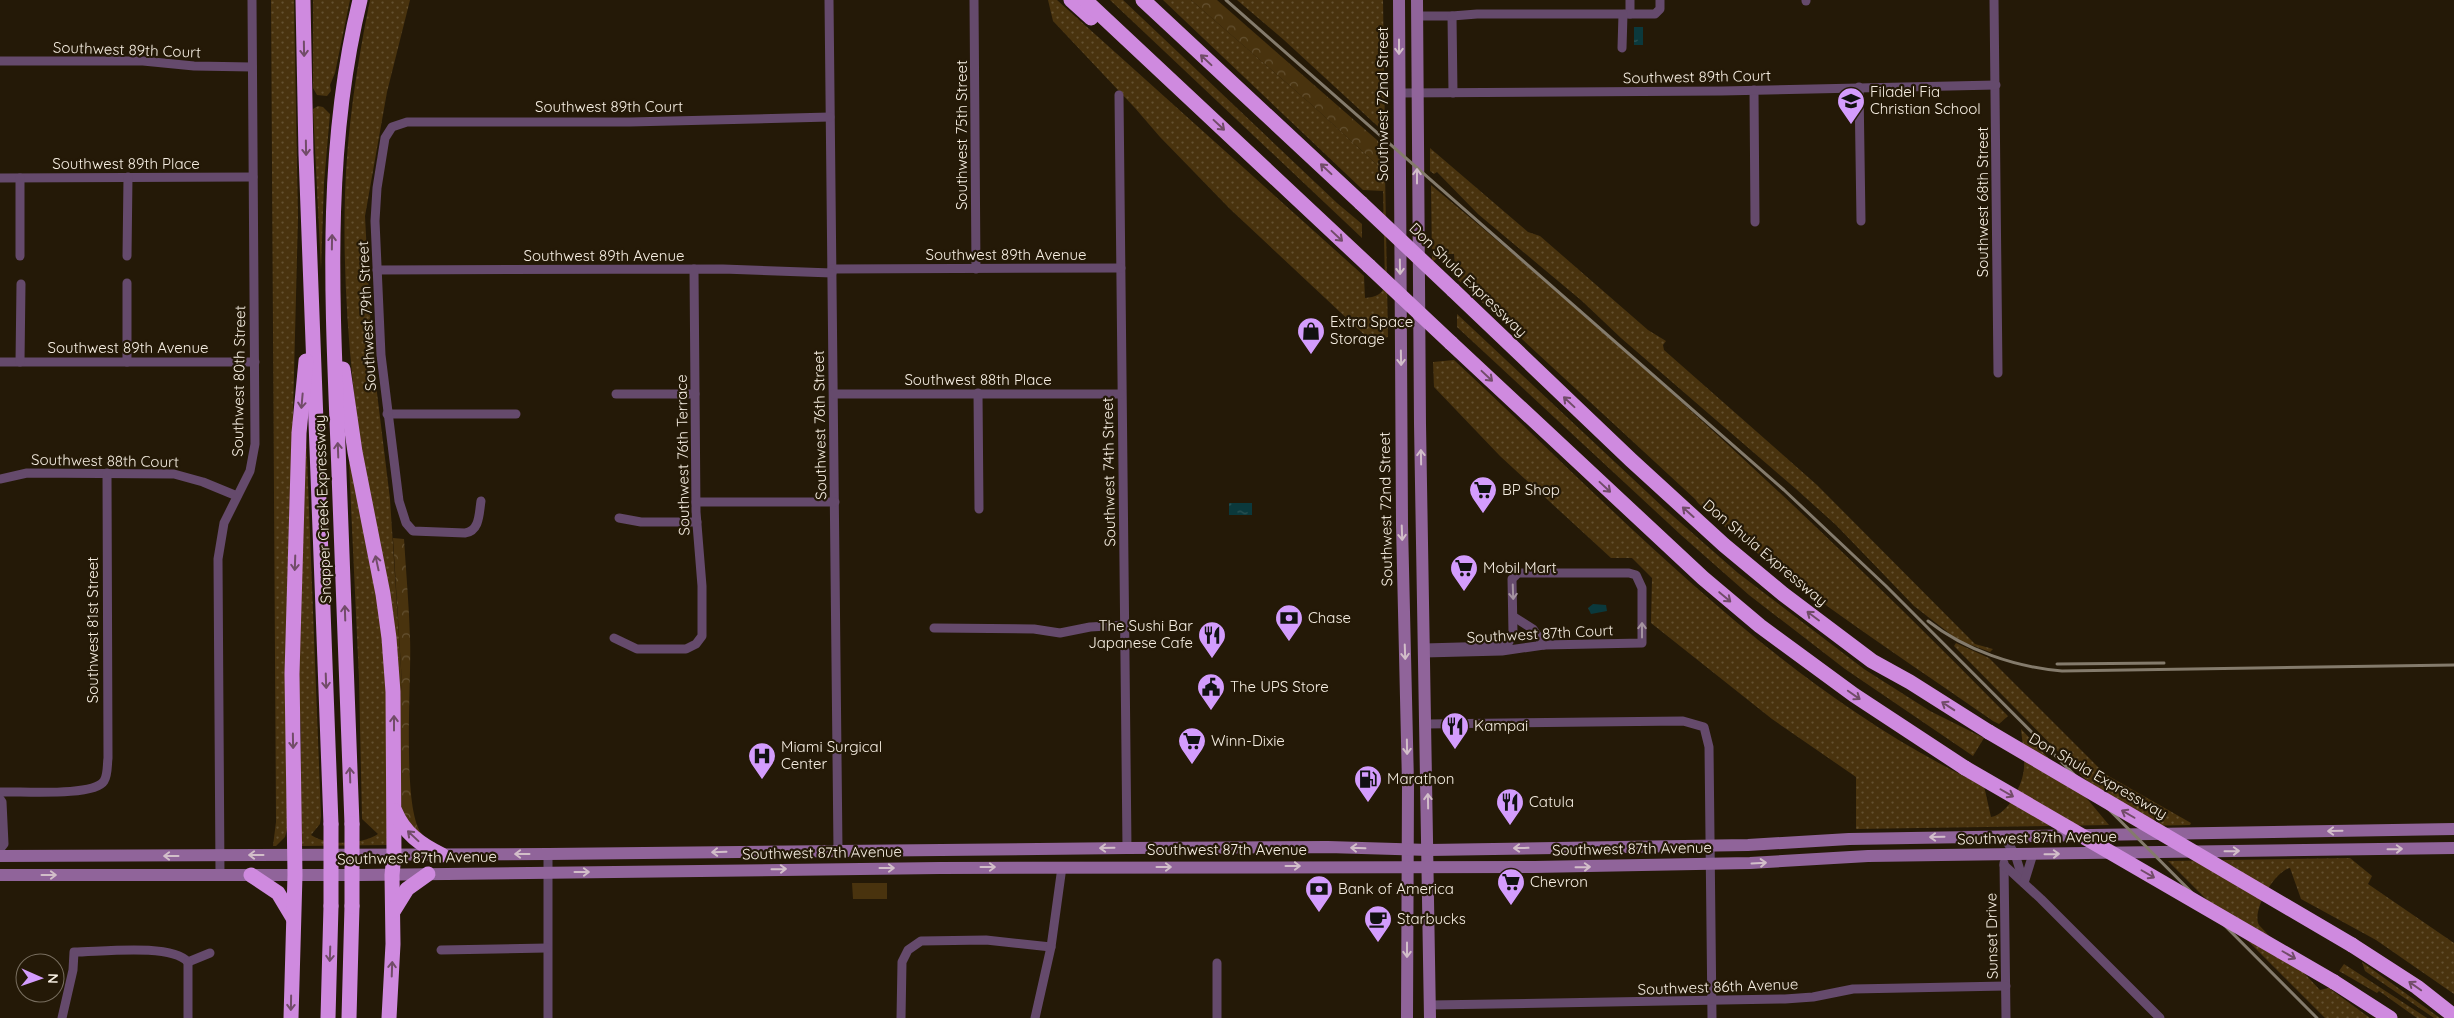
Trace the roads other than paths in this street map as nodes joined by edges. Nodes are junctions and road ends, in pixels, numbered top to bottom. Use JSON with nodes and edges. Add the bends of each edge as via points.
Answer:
{"nodes":[{"id":1,"x":252,"y":0,"type":"edge"},
{"id":2,"x":303,"y":0,"type":"edge"},
{"id":3,"x":360,"y":0,"type":"edge"},
{"id":4,"x":829,"y":0,"type":"edge"},
{"id":5,"x":974,"y":0,"type":"edge"},
{"id":6,"x":1071,"y":0,"type":"edge"},
{"id":7,"x":1085,"y":0,"type":"edge"},
{"id":8,"x":1143,"y":0,"type":"edge"},
{"id":9,"x":1399,"y":0,"type":"edge"},
{"id":10,"x":1416,"y":0,"type":"edge"},
{"id":11,"x":1630,"y":0,"type":"edge"},
{"id":12,"x":1660,"y":0,"type":"edge"},
{"id":13,"x":1994,"y":0,"type":"edge"},
{"id":14,"x":1626,"y":14,"type":"junction"},
{"id":15,"x":1417,"y":16,"type":"junction"},
{"id":16,"x":1452,"y":16,"type":"junction"},
{"id":17,"x":1119,"y":32,"type":"junction"},
{"id":18,"x":1622,"y":48,"type":"dead end"},
{"id":19,"x":0,"y":61,"type":"edge"},
{"id":20,"x":252,"y":68,"type":"junction"},
{"id":21,"x":1996,"y":84,"type":"junction"},
{"id":22,"x":1859,"y":87,"type":"junction"},
{"id":23,"x":1754,"y":90,"type":"junction"},
{"id":24,"x":1399,"y":93,"type":"junction"},
{"id":25,"x":1417,"y":93,"type":"junction"},
{"id":26,"x":1453,"y":93,"type":"junction"},
{"id":27,"x":1119,"y":95,"type":"dead end"},
{"id":28,"x":830,"y":117,"type":"junction"},
{"id":29,"x":390,"y":130,"type":"joint"},
{"id":30,"x":128,"y":177,"type":"junction"},
{"id":31,"x":253,"y":177,"type":"junction"},
{"id":32,"x":0,"y":178,"type":"edge"},
{"id":33,"x":20,"y":178,"type":"junction"},
{"id":34,"x":1861,"y":221,"type":"dead end"},
{"id":35,"x":1755,"y":222,"type":"dead end"},
{"id":36,"x":20,"y":256,"type":"dead end"},
{"id":37,"x":127,"y":256,"type":"dead end"},
{"id":38,"x":1120,"y":268,"type":"junction"},
{"id":39,"x":694,"y":269,"type":"junction"},
{"id":40,"x":976,"y":269,"type":"junction"},
{"id":41,"x":377,"y":270,"type":"junction"},
{"id":42,"x":832,"y":271,"type":"junction"},
{"id":43,"x":127,"y":283,"type":"dead end"},
{"id":44,"x":21,"y":284,"type":"dead end"},
{"id":45,"x":332,"y":291,"type":"junction"},
{"id":46,"x":312,"y":300,"type":"junction"},
{"id":47,"x":0,"y":362,"type":"edge"},
{"id":48,"x":20,"y":362,"type":"junction"},
{"id":49,"x":127,"y":362,"type":"junction"},
{"id":50,"x":255,"y":362,"type":"junction"},
{"id":51,"x":1998,"y":373,"type":"dead end"},
{"id":52,"x":978,"y":393,"type":"junction"},
{"id":53,"x":616,"y":394,"type":"dead end"},
{"id":54,"x":695,"y":394,"type":"junction"},
{"id":55,"x":834,"y":394,"type":"junction"},
{"id":56,"x":1122,"y":394,"type":"junction"},
{"id":57,"x":387,"y":414,"type":"junction"},
{"id":58,"x":516,"y":414,"type":"dead end"},
{"id":59,"x":1401,"y":423,"type":"junction"},
{"id":60,"x":1420,"y":424,"type":"junction"},
{"id":61,"x":107,"y":473,"type":"junction"},
{"id":62,"x":0,"y":479,"type":"edge"},
{"id":63,"x":237,"y":496,"type":"junction"},
{"id":64,"x":481,"y":501,"type":"dead end"},
{"id":65,"x":696,"y":502,"type":"junction"},
{"id":66,"x":835,"y":502,"type":"junction"},
{"id":67,"x":979,"y":509,"type":"dead end"},
{"id":68,"x":619,"y":518,"type":"dead end"},
{"id":69,"x":697,"y":522,"type":"junction"},
{"id":70,"x":1404,"y":580,"type":"junction"},
{"id":71,"x":1423,"y":580,"type":"junction"},
{"id":72,"x":1514,"y":616,"type":"junction"},
{"id":73,"x":1125,"y":625,"type":"junction"},
{"id":74,"x":934,"y":628,"type":"dead end"},
{"id":75,"x":614,"y":638,"type":"dead end"},
{"id":76,"x":1544,"y":645,"type":"junction"},
{"id":77,"x":1424,"y":650,"type":"junction"},
{"id":78,"x":1406,"y":688,"type":"junction"},
{"id":79,"x":1425,"y":688,"type":"junction"},
{"id":80,"x":1426,"y":724,"type":"junction"},
{"id":81,"x":0,"y":792,"type":"edge"},
{"id":82,"x":0,"y":799,"type":"edge"},
{"id":83,"x":394,"y":807,"type":"junction"},
{"id":84,"x":2454,"y":830,"type":"edge"},
{"id":85,"x":2297,"y":831,"type":"junction"},
{"id":86,"x":2003,"y":836,"type":"junction"},
{"id":87,"x":1849,"y":839,"type":"junction"},
{"id":88,"x":1710,"y":846,"type":"junction"},
{"id":89,"x":1127,"y":848,"type":"junction"},
{"id":90,"x":1244,"y":848,"type":"junction"},
{"id":91,"x":2454,"y":848,"type":"edge"},
{"id":92,"x":0,"y":849,"type":"edge"},
{"id":93,"x":960,"y":849,"type":"junction"},
{"id":94,"x":1056,"y":849,"type":"junction"},
{"id":95,"x":1407,"y":849,"type":"junction"},
{"id":96,"x":838,"y":850,"type":"junction"},
{"id":97,"x":1429,"y":850,"type":"junction"},
{"id":98,"x":2297,"y":850,"type":"junction"},
{"id":99,"x":697,"y":853,"type":"junction"},
{"id":100,"x":548,"y":854,"type":"junction"},
{"id":101,"x":2033,"y":854,"type":"junction"},
{"id":102,"x":220,"y":855,"type":"junction"},
{"id":103,"x":293,"y":855,"type":"junction"},
{"id":104,"x":394,"y":855,"type":"junction"},
{"id":105,"x":442,"y":855,"type":"junction"},
{"id":106,"x":0,"y":856,"type":"edge"},
{"id":107,"x":1868,"y":856,"type":"junction"},
{"id":108,"x":2007,"y":858,"type":"junction"},
{"id":109,"x":1710,"y":864,"type":"junction"},
{"id":110,"x":1245,"y":866,"type":"junction"},
{"id":111,"x":1062,"y":867,"type":"junction"},
{"id":112,"x":838,"y":868,"type":"junction"},
{"id":113,"x":940,"y":868,"type":"junction"},
{"id":114,"x":1406,"y":868,"type":"junction"},
{"id":115,"x":1429,"y":868,"type":"junction"},
{"id":116,"x":696,"y":871,"type":"junction"},
{"id":117,"x":548,"y":872,"type":"junction"},
{"id":118,"x":220,"y":874,"type":"junction"},
{"id":119,"x":428,"y":874,"type":"junction"},
{"id":120,"x":251,"y":875,"type":"junction"},
{"id":121,"x":295,"y":875,"type":"junction"},
{"id":122,"x":392,"y":875,"type":"junction"},
{"id":123,"x":0,"y":876,"type":"edge"},
{"id":124,"x":2024,"y":883,"type":"junction"},
{"id":125,"x":2005,"y":898,"type":"junction"},
{"id":126,"x":393,"y":912,"type":"junction"},
{"id":127,"x":294,"y":920,"type":"junction"},
{"id":128,"x":1051,"y":947,"type":"junction"},
{"id":129,"x":547,"y":948,"type":"junction"},
{"id":130,"x":441,"y":950,"type":"dead end"},
{"id":131,"x":210,"y":953,"type":"dead end"},
{"id":132,"x":188,"y":962,"type":"junction"},
{"id":133,"x":1217,"y":963,"type":"dead end"},
{"id":134,"x":2006,"y":986,"type":"junction"},
{"id":135,"x":1711,"y":1000,"type":"junction"},
{"id":136,"x":1430,"y":1005,"type":"junction"},
{"id":137,"x":2454,"y":1016,"type":"edge"},
{"id":138,"x":62,"y":1018,"type":"edge"},
{"id":139,"x":188,"y":1018,"type":"edge"},
{"id":140,"x":291,"y":1018,"type":"edge"},
{"id":141,"x":328,"y":1018,"type":"edge"},
{"id":142,"x":348,"y":1018,"type":"edge"},
{"id":143,"x":389,"y":1018,"type":"edge"},
{"id":144,"x":548,"y":1018,"type":"edge"},
{"id":145,"x":901,"y":1018,"type":"edge"},
{"id":146,"x":1035,"y":1018,"type":"edge"},
{"id":147,"x":1217,"y":1018,"type":"edge"},
{"id":148,"x":1407,"y":1018,"type":"edge"},
{"id":149,"x":1430,"y":1018,"type":"edge"},
{"id":150,"x":1712,"y":1018,"type":"edge"},
{"id":151,"x":2006,"y":1018,"type":"edge"},
{"id":152,"x":2160,"y":1018,"type":"edge"},
{"id":153,"x":2390,"y":1018,"type":"edge"}],
"edges":[{"from":1,"to":20,"type":"street","name":"Southwest 80th Street"},
{"from":2,"to":46,"type":"highway","name":"Snapper Creek Expressway","one_way":true},
{"from":45,"to":3,"type":"highway","name":"Snapper Creek Expressway","one_way":true,"via":[[332,204],[338,130],[348,52]]},
{"from":4,"to":28,"type":"street","name":"Southwest 76th Street"},
{"from":5,"to":40,"type":"street","name":"Southwest 75th Street"},
{"from":6,"to":17,"type":"highway","via":[[1097,23]]},
{"from":7,"to":17,"type":"highway"},
{"from":137,"to":8,"type":"highway","name":"Don Shula Expressway","one_way":true,"bridge":true,"via":[[2352,944],[1872,662],[1783,594],[1630,460]]},
{"from":9,"to":24,"type":"main road","name":"Southwest 72nd Street","one_way":true},
{"from":10,"to":15,"type":"main road"},
{"from":11,"to":14,"type":"street"},
{"from":12,"to":14,"type":"street","via":[[1660,8],[1655,14]]},
{"from":13,"to":21,"type":"street","name":"Southwest 68th Street"},
{"from":14,"to":16,"type":"street"},
{"from":14,"to":18,"type":"street"},
{"from":15,"to":16,"type":"street"},
{"from":15,"to":25,"type":"main road"},
{"from":16,"to":26,"type":"street"},
{"from":17,"to":153,"type":"highway","one_way":true,"bridge":true,"via":[[1703,578],[1760,626],[1854,695],[1965,768],[2334,982]]},
{"from":19,"to":20,"type":"street","name":"Southwest 89th Court","via":[[143,61]]},
{"from":20,"to":31,"type":"street","name":"Southwest 80th Street"},
{"from":21,"to":22,"type":"street","name":"Southwest 89th Court"},
{"from":21,"to":51,"type":"street","name":"Southwest 68th Street"},
{"from":22,"to":23,"type":"street","name":"Southwest 89th Court"},
{"from":22,"to":34,"type":"street"},
{"from":23,"to":26,"type":"street","name":"Southwest 89th Court"},
{"from":23,"to":35,"type":"street"},
{"from":24,"to":25,"type":"street","name":"Southwest 89th Court"},
{"from":24,"to":59,"type":"main road","name":"Southwest 72nd Street","one_way":true},
{"from":25,"to":26,"type":"street","name":"Southwest 89th Court"},
{"from":60,"to":25,"type":"main road","one_way":true},
{"from":27,"to":38,"type":"street","name":"Southwest 74th Street"},
{"from":28,"to":29,"type":"street","name":"Southwest 89th Court","via":[[630,122],[407,122]]},
{"from":28,"to":42,"type":"street","name":"Southwest 76th Street"},
{"from":29,"to":41,"type":"street","name":"Southwest 79th Street","via":[[383,148],[377,188]]},
{"from":30,"to":31,"type":"street","name":"Southwest 89th Place"},
{"from":30,"to":33,"type":"street","name":"Southwest 89th Place"},
{"from":30,"to":37,"type":"street"},
{"from":31,"to":50,"type":"street","name":"Southwest 80th Street"},
{"from":32,"to":33,"type":"street","name":"Southwest 89th Place"},
{"from":33,"to":36,"type":"street"},
{"from":38,"to":40,"type":"street","name":"Southwest 89th Avenue"},
{"from":38,"to":56,"type":"street","name":"Southwest 74th Street"},
{"from":39,"to":41,"type":"street","name":"Southwest 89th Avenue"},
{"from":39,"to":42,"type":"street","name":"Southwest 89th Avenue"},
{"from":39,"to":54,"type":"street","name":"Southwest 76th Terrace"},
{"from":40,"to":42,"type":"street","name":"Southwest 89th Avenue"},
{"from":41,"to":57,"type":"street","name":"Southwest 79th Street"},
{"from":42,"to":55,"type":"street","name":"Southwest 76th Street"},
{"from":43,"to":49,"type":"street"},
{"from":44,"to":48,"type":"street"},
{"from":83,"to":45,"type":"highway","one_way":true,"via":[[393,692],[387,615],[355,452]]},
{"from":142,"to":45,"type":"highway","name":"Snapper Creek Expressway","one_way":true,"bridge":true,"via":[[352,824]]},
{"from":46,"to":103,"type":"highway","one_way":true,"via":[[299,433],[292,674]]},
{"from":46,"to":141,"type":"highway","name":"Snapper Creek Expressway","one_way":true,"bridge":true,"via":[[331,824]]},
{"from":47,"to":48,"type":"street","name":"Southwest 89th Avenue"},
{"from":48,"to":49,"type":"street","name":"Southwest 89th Avenue"},
{"from":49,"to":50,"type":"street","name":"Southwest 89th Avenue"},
{"from":50,"to":63,"type":"street","name":"Southwest 80th Street","via":[[254,454],[250,471]]},
{"from":52,"to":55,"type":"street","name":"Southwest 88th Place"},
{"from":52,"to":56,"type":"street","name":"Southwest 88th Place"},
{"from":52,"to":67,"type":"street"},
{"from":53,"to":54,"type":"street"},
{"from":54,"to":65,"type":"street","name":"Southwest 76th Terrace"},
{"from":55,"to":66,"type":"street","name":"Southwest 76th Street"},
{"from":56,"to":73,"type":"street","name":"Southwest 74th Street"},
{"from":57,"to":58,"type":"street"},
{"from":57,"to":64,"type":"street","name":"Southwest 79th Street","via":[[399,501],[406,523],[413,531],[471,531],[477,524]]},
{"from":59,"to":60,"type":"main road"},
{"from":59,"to":70,"type":"main road","name":"Southwest 72nd Street","one_way":true},
{"from":71,"to":60,"type":"main road","one_way":true},
{"from":61,"to":62,"type":"street","name":"Southwest 88th Court","via":[[18,474]]},
{"from":61,"to":63,"type":"street","name":"Southwest 88th Court","via":[[184,476]]},
{"from":61,"to":81,"type":"street","name":"Southwest 81st Street","via":[[106,777],[100,785],[86,790]]},
{"from":63,"to":102,"type":"street","name":"Southwest 80th Street","via":[[222,531],[217,568]]},
{"from":65,"to":66,"type":"street"},
{"from":65,"to":69,"type":"street","name":"Southwest 76th Terrace"},
{"from":66,"to":96,"type":"street","name":"Southwest 76th Street"},
{"from":68,"to":69,"type":"street","via":[[641,522]]},
{"from":69,"to":75,"type":"street","name":"Southwest 76th Terrace","via":[[702,586],[701,639],[686,649],[637,649]]},
{"from":70,"to":71,"type":"main road"},
{"from":70,"to":78,"type":"main road","name":"Southwest 72nd Street","one_way":true},
{"from":71,"to":77,"type":"main road"},
{"from":72,"to":76,"type":"street","via":[[1533,628]]},
{"from":76,"to":72,"type":"street","name":"Southwest 87th Court","one_way":true,"via":[[1642,643],[1642,588],[1639,578],[1629,573],[1518,573],[1512,580]]},
{"from":72,"to":77,"type":"street","name":"Southwest 87th Court","via":[[1512,637],[1507,644]]},
{"from":73,"to":74,"type":"street","via":[[1060,633],[1034,628]]},
{"from":73,"to":89,"type":"street","name":"Southwest 74th Street"},
{"from":76,"to":77,"type":"street","name":"Southwest 87th Court","via":[[1502,652]]},
{"from":77,"to":79,"type":"main road"},
{"from":78,"to":79,"type":"main road"},
{"from":78,"to":95,"type":"main road","name":"Southwest 72nd Street","one_way":true},
{"from":79,"to":80,"type":"main road"},
{"from":80,"to":88,"type":"street","via":[[1683,721],[1704,727],[1709,747]]},
{"from":97,"to":80,"type":"main road","one_way":true},
{"from":82,"to":92,"type":"street","via":[[4,844]]},
{"from":83,"to":104,"type":"highway"},
{"from":105,"to":83,"type":"highway","one_way":true,"via":[[426,848],[410,834]]},
{"from":84,"to":85,"type":"main road","name":"Southwest 87th Avenue","one_way":true},
{"from":85,"to":86,"type":"main road","name":"Southwest 87th Avenue"},
{"from":85,"to":98,"type":"main road"},
{"from":86,"to":87,"type":"main road","name":"Southwest 87th Avenue","one_way":true},
{"from":86,"to":108,"type":"main road"},
{"from":87,"to":88,"type":"main road","name":"Southwest 87th Avenue"},
{"from":87,"to":107,"type":"main road","via":[[1864,849]]},
{"from":88,"to":97,"type":"main road","name":"Southwest 87th Avenue","one_way":true},
{"from":88,"to":109,"type":"street"},
{"from":89,"to":90,"type":"main road","name":"Southwest 87th Avenue"},
{"from":89,"to":94,"type":"main road","name":"Southwest 87th Avenue","one_way":true},
{"from":95,"to":90,"type":"main road","name":"Southwest 87th Avenue","one_way":true},
{"from":90,"to":110,"type":"main road"},
{"from":98,"to":91,"type":"main road","name":"Southwest 87th Avenue","one_way":true},
{"from":93,"to":94,"type":"main road","name":"Southwest 87th Avenue"},
{"from":93,"to":96,"type":"main road","name":"Southwest 87th Avenue"},
{"from":93,"to":113,"type":"main road"},
{"from":94,"to":111,"type":"main road"},
{"from":95,"to":97,"type":"main road","name":"Southwest 87th Avenue"},
{"from":95,"to":114,"type":"main road","name":"Southwest 72nd Street"},
{"from":96,"to":99,"type":"main road","name":"Southwest 87th Avenue","one_way":true},
{"from":96,"to":112,"type":"main road"},
{"from":97,"to":115,"type":"main road"},
{"from":101,"to":98,"type":"main road","name":"Southwest 87th Avenue","one_way":true},
{"from":99,"to":100,"type":"main road","name":"Southwest 87th Avenue"},
{"from":99,"to":116,"type":"main road"},
{"from":100,"to":105,"type":"main road","name":"Southwest 87th Avenue","one_way":true},
{"from":100,"to":117,"type":"street"},
{"from":101,"to":108,"type":"main road","name":"Southwest 87th Avenue"},
{"from":101,"to":124,"type":"street"},
{"from":103,"to":102,"type":"main road","name":"Southwest 87th Avenue","one_way":true},
{"from":102,"to":106,"type":"main road","name":"Southwest 87th Avenue","one_way":true},
{"from":102,"to":118,"type":"street","name":"Southwest 80th Street"},
{"from":103,"to":104,"type":"main road","name":"Southwest 87th Avenue"},
{"from":103,"to":121,"type":"highway"},
{"from":104,"to":105,"type":"main road","name":"Southwest 87th Avenue"},
{"from":104,"to":122,"type":"highway"},
{"from":107,"to":108,"type":"main road","name":"Southwest 87th Avenue"},
{"from":109,"to":107,"type":"main road","name":"Southwest 87th Avenue","one_way":true},
{"from":108,"to":124,"type":"street"},
{"from":108,"to":124,"type":"street"},
{"from":108,"to":125,"type":"street","name":"Sunset Drive"},
{"from":115,"to":109,"type":"main road","name":"Southwest 87th Avenue","one_way":true},
{"from":109,"to":135,"type":"street"},
{"from":111,"to":110,"type":"main road","name":"Southwest 87th Avenue","one_way":true},
{"from":110,"to":114,"type":"main road","name":"Southwest 87th Avenue","one_way":true},
{"from":113,"to":111,"type":"main road","name":"Southwest 87th Avenue","one_way":true},
{"from":111,"to":128,"type":"street"},
{"from":112,"to":113,"type":"main road","name":"Southwest 87th Avenue","one_way":true},
{"from":116,"to":112,"type":"main road","name":"Southwest 87th Avenue","one_way":true},
{"from":114,"to":115,"type":"main road","name":"Southwest 87th Avenue"},
{"from":114,"to":148,"type":"main road","name":"Southwest 72nd Street","one_way":true},
{"from":115,"to":136,"type":"main road"},
{"from":117,"to":116,"type":"main road","name":"Southwest 87th Avenue","one_way":true},
{"from":117,"to":119,"type":"main road","name":"Southwest 87th Avenue"},
{"from":117,"to":129,"type":"street"},
{"from":118,"to":120,"type":"main road","name":"Southwest 87th Avenue"},
{"from":123,"to":118,"type":"main road","name":"Southwest 87th Avenue","one_way":true},
{"from":119,"to":122,"type":"main road","name":"Southwest 87th Avenue"},
{"from":119,"to":126,"type":"highway","via":[[407,888]]},
{"from":120,"to":121,"type":"main road","name":"Southwest 87th Avenue"},
{"from":120,"to":127,"type":"highway","via":[[278,893]]},
{"from":121,"to":122,"type":"main road","name":"Southwest 87th Avenue"},
{"from":121,"to":127,"type":"highway"},
{"from":122,"to":126,"type":"highway"},
{"from":124,"to":125,"type":"street","via":[[2012,886]]},
{"from":124,"to":152,"type":"street"},
{"from":125,"to":134,"type":"street","name":"Sunset Drive"},
{"from":143,"to":126,"type":"highway","one_way":true},
{"from":127,"to":140,"type":"highway","one_way":true},
{"from":128,"to":145,"type":"street","via":[[999,941],[935,940],[916,944],[904,956],[900,974]]},
{"from":128,"to":146,"type":"street"},
{"from":129,"to":130,"type":"street"},
{"from":129,"to":144,"type":"street"},
{"from":131,"to":132,"type":"street"},
{"from":132,"to":138,"type":"street","via":[[181,956],[160,952],[74,952]]},
{"from":132,"to":139,"type":"street"},
{"from":133,"to":147,"type":"street"},
{"from":134,"to":135,"type":"street","name":"Southwest 86th Avenue","via":[[1862,989],[1806,998]]},
{"from":134,"to":151,"type":"street","name":"Sunset Drive"},
{"from":135,"to":136,"type":"street","name":"Southwest 86th Avenue"},
{"from":135,"to":150,"type":"street"},
{"from":136,"to":149,"type":"main road"}]}
